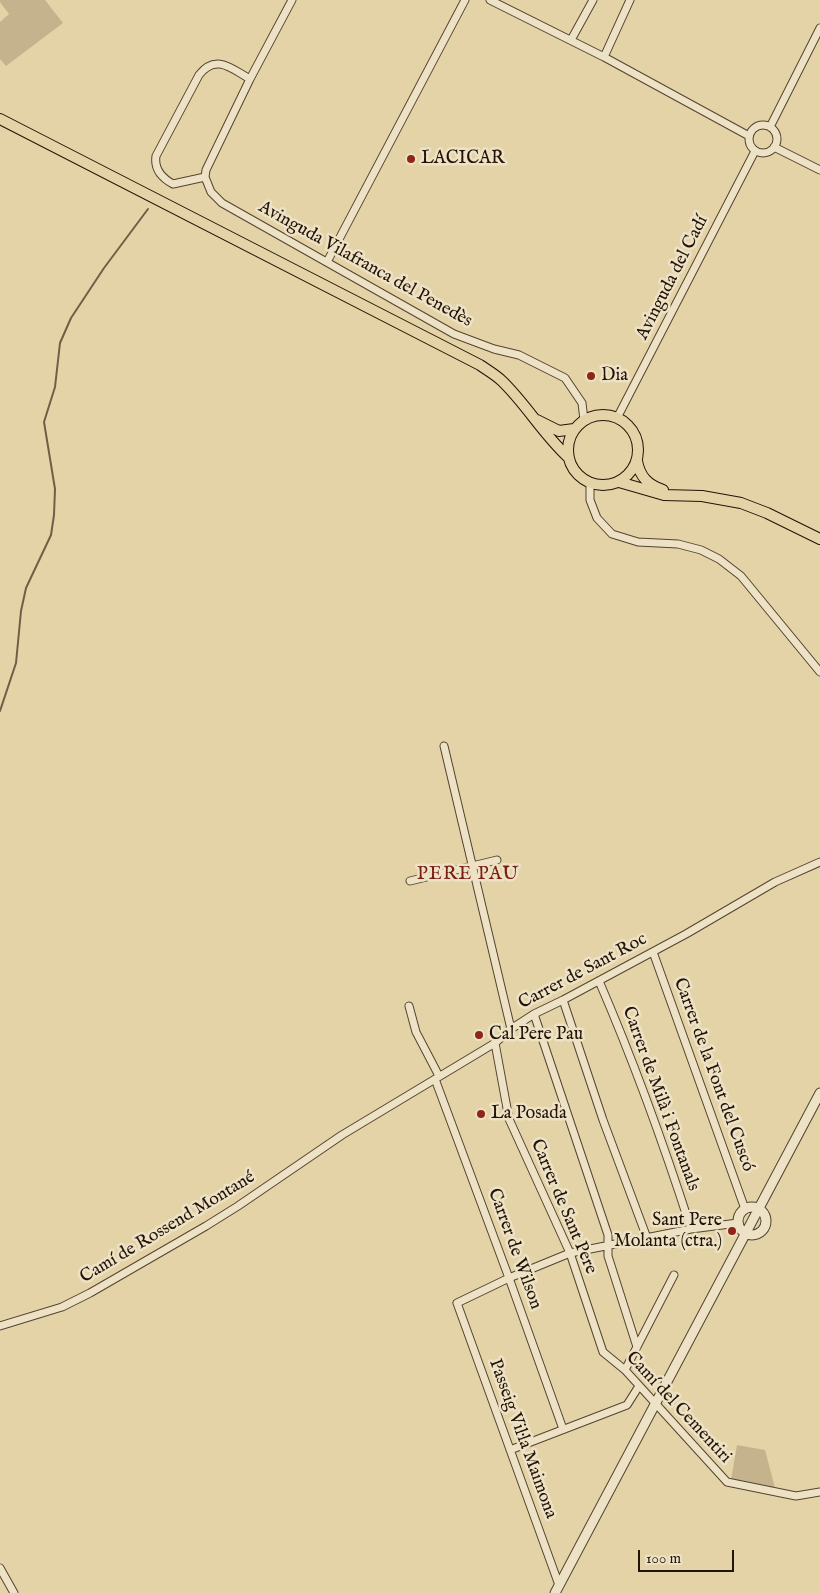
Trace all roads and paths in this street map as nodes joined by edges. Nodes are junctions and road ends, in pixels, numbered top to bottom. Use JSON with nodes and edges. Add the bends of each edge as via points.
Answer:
{"nodes":[{"id":1,"x":292,"y":0,"type":"edge"},
{"id":2,"x":465,"y":0,"type":"edge"},
{"id":3,"x":490,"y":0,"type":"edge"},
{"id":4,"x":593,"y":0,"type":"edge"},
{"id":5,"x":630,"y":0,"type":"edge"},
{"id":6,"x":820,"y":28,"type":"edge"},
{"id":7,"x":571,"y":40,"type":"junction"},
{"id":8,"x":604,"y":57,"type":"junction"},
{"id":9,"x":250,"y":79,"type":"junction"},
{"id":10,"x":0,"y":119,"type":"edge"},
{"id":11,"x":770,"y":127,"type":"junction"},
{"id":12,"x":749,"y":136,"type":"junction"},
{"id":13,"x":774,"y":147,"type":"junction"},
{"id":14,"x":755,"y":151,"type":"junction"},
{"id":15,"x":820,"y":170,"type":"edge"},
{"id":16,"x":205,"y":177,"type":"junction"},
{"id":17,"x":327,"y":262,"type":"junction"},
{"id":18,"x":532,"y":417,"type":"junction"},
{"id":19,"x":617,"y":418,"type":"junction"},
{"id":20,"x":584,"y":420,"type":"junction"},
{"id":21,"x":574,"y":429,"type":"junction"},
{"id":22,"x":568,"y":457,"type":"junction"},
{"id":23,"x":637,"y":461,"type":"junction"},
{"id":24,"x":619,"y":482,"type":"junction"},
{"id":25,"x":590,"y":484,"type":"junction"},
{"id":26,"x":686,"y":495,"type":"junction"},
{"id":27,"x":820,"y":539,"type":"edge"},
{"id":28,"x":820,"y":672,"type":"edge"},
{"id":29,"x":444,"y":746,"type":"dead end"},
{"id":30,"x":497,"y":860,"type":"dead end"},
{"id":31,"x":820,"y":862,"type":"edge"},
{"id":32,"x":473,"y":866,"type":"junction"},
{"id":33,"x":410,"y":881,"type":"dead end"},
{"id":34,"x":653,"y":952,"type":"junction"},
{"id":35,"x":599,"y":981,"type":"junction"},
{"id":36,"x":563,"y":1000,"type":"junction"},
{"id":37,"x":409,"y":1006,"type":"dead end"},
{"id":38,"x":534,"y":1014,"type":"junction"},
{"id":39,"x":511,"y":1029,"type":"junction"},
{"id":40,"x":495,"y":1043,"type":"junction"},
{"id":41,"x":437,"y":1078,"type":"junction"},
{"id":42,"x":820,"y":1093,"type":"edge"},
{"id":43,"x":342,"y":1135,"type":"joint"},
{"id":44,"x":759,"y":1208,"type":"junction"},
{"id":45,"x":744,"y":1209,"type":"junction"},
{"id":46,"x":738,"y":1223,"type":"junction"},
{"id":47,"x":691,"y":1229,"type":"junction"},
{"id":48,"x":746,"y":1233,"type":"junction"},
{"id":49,"x":647,"y":1238,"type":"junction"},
{"id":50,"x":608,"y":1246,"type":"junction"},
{"id":51,"x":570,"y":1253,"type":"junction"},
{"id":52,"x":674,"y":1275,"type":"dead end"},
{"id":53,"x":509,"y":1278,"type":"junction"},
{"id":54,"x":0,"y":1326,"type":"edge"},
{"id":55,"x":638,"y":1347,"type":"junction"},
{"id":56,"x":603,"y":1352,"type":"joint"},
{"id":57,"x":625,"y":1370,"type":"junction"},
{"id":58,"x":639,"y":1386,"type":"junction"},
{"id":59,"x":656,"y":1403,"type":"junction"},
{"id":60,"x":563,"y":1429,"type":"junction"},
{"id":61,"x":510,"y":1450,"type":"junction"},
{"id":62,"x":820,"y":1492,"type":"edge"},
{"id":63,"x":0,"y":1568,"type":"edge"},
{"id":64,"x":557,"y":1589,"type":"edge"},
{"id":65,"x":14,"y":1593,"type":"edge"}],
"edges":[{"from":1,"to":9,"type":"street"},
{"from":2,"to":17,"type":"street"},
{"from":3,"to":7,"type":"street"},
{"from":4,"to":7,"type":"street"},
{"from":5,"to":8,"type":"street"},
{"from":6,"to":11,"type":"street"},
{"from":7,"to":8,"type":"street"},
{"from":8,"to":12,"type":"street"},
{"from":9,"to":16,"type":"street"},
{"from":9,"to":16,"type":"street","via":[[222,64],[203,69],[156,156],[160,174],[174,184]]},
{"from":10,"to":18,"type":"main road","via":[[480,365],[501,380]]},
{"from":11,"to":12,"type":"street","via":[[757,126]]},
{"from":11,"to":13,"type":"street","via":[[777,140]]},
{"from":12,"to":14,"type":"street","via":[[750,146]]},
{"from":13,"to":14,"type":"street","via":[[767,152]]},
{"from":13,"to":15,"type":"street"},
{"from":14,"to":19,"type":"street","name":"Avinguda del Cadí"},
{"from":16,"to":17,"type":"street","name":"Avinguda Vilafranca del Penedès","via":[[211,192],[222,204]]},
{"from":17,"to":20,"type":"street","name":"Avinguda Vilafranca del Penedès","via":[[454,334],[520,355],[565,378],[582,403]]},
{"from":18,"to":21,"type":"main road","via":[[559,431]]},
{"from":18,"to":22,"type":"main road"},
{"from":19,"to":20,"type":"main road","via":[[601,415]]},
{"from":19,"to":23,"type":"main road","via":[[633,431],[637,441]]},
{"from":20,"to":21,"type":"main road"},
{"from":21,"to":22,"type":"main road","via":[[567,447]]},
{"from":22,"to":25,"type":"main road","via":[[580,478]]},
{"from":23,"to":24,"type":"main road","via":[[627,477]]},
{"from":23,"to":26,"type":"main road","via":[[641,476],[651,486]]},
{"from":24,"to":25,"type":"main road","via":[[600,486]]},
{"from":24,"to":26,"type":"main road","via":[[664,495]]},
{"from":25,"to":28,"type":"street","via":[[590,500],[596,518],[612,534],[638,542],[678,544],[719,559],[740,576]]},
{"from":26,"to":27,"type":"main road","via":[[747,505]]},
{"from":29,"to":32,"type":"street"},
{"from":30,"to":32,"type":"street"},
{"from":31,"to":34,"type":"street","name":"Carrer de Sant Roc","via":[[775,882]]},
{"from":32,"to":33,"type":"street"},
{"from":32,"to":39,"type":"street"},
{"from":34,"to":35,"type":"street","name":"Carrer de Sant Roc"},
{"from":34,"to":45,"type":"street","name":"Carrer de la Font del Cuscó"},
{"from":35,"to":36,"type":"street","name":"Carrer de Sant Roc"},
{"from":35,"to":47,"type":"street","name":"Carrer de Milà i Fontanals","via":[[665,1149]]},
{"from":36,"to":38,"type":"street","name":"Carrer de Sant Roc"},
{"from":36,"to":49,"type":"street"},
{"from":37,"to":41,"type":"street","name":"Carrer de Wilson","via":[[416,1032]]},
{"from":38,"to":39,"type":"street","name":"Carrer de Sant Roc"},
{"from":38,"to":50,"type":"street","via":[[608,1235]]},
{"from":39,"to":40,"type":"street","name":"Carrer de Sant Roc"},
{"from":40,"to":41,"type":"street","name":"Carrer de Sant Roc"},
{"from":40,"to":51,"type":"street","name":"Carrer de Sant Pere","via":[[509,1119]]},
{"from":41,"to":43,"type":"street","name":"Carrer de Sant Roc"},
{"from":41,"to":53,"type":"street","name":"Carrer de Wilson"},
{"from":42,"to":44,"type":"street"},
{"from":43,"to":54,"type":"street","name":"Camí de Rossend Montané","via":[[238,1206],[90,1293],[62,1308]]},
{"from":44,"to":45,"type":"street"},
{"from":44,"to":48,"type":"street"},
{"from":44,"to":48,"type":"street","via":[[766,1220],[763,1230],[755,1234]]},
{"from":45,"to":46,"type":"street"},
{"from":46,"to":47,"type":"street"},
{"from":46,"to":48,"type":"street"},
{"from":47,"to":49,"type":"street"},
{"from":48,"to":59,"type":"street"},
{"from":49,"to":50,"type":"street"},
{"from":50,"to":51,"type":"street"},
{"from":50,"to":55,"type":"street","via":[[608,1256]]},
{"from":51,"to":53,"type":"street"},
{"from":51,"to":56,"type":"street","name":"Carrer de Sant Pere"},
{"from":52,"to":55,"type":"street"},
{"from":53,"to":60,"type":"street","name":"Carrer de Wilson"},
{"from":53,"to":61,"type":"street","name":"Passeig Vil·la Maimona","via":[[457,1303]]},
{"from":55,"to":57,"type":"street"},
{"from":56,"to":57,"type":"street","name":"Camí del Cementiri"},
{"from":57,"to":58,"type":"street","name":"Camí del Cementiri"},
{"from":58,"to":59,"type":"street","name":"Camí del Cementiri"},
{"from":58,"to":60,"type":"street","via":[[627,1405]]},
{"from":59,"to":62,"type":"street","name":"Camí del Cementiri","via":[[727,1482],[796,1496]]},
{"from":59,"to":64,"type":"street"},
{"from":60,"to":61,"type":"street"},
{"from":61,"to":64,"type":"street","name":"Passeig Vil·la Maimona"},
{"from":63,"to":65,"type":"street"}]}
